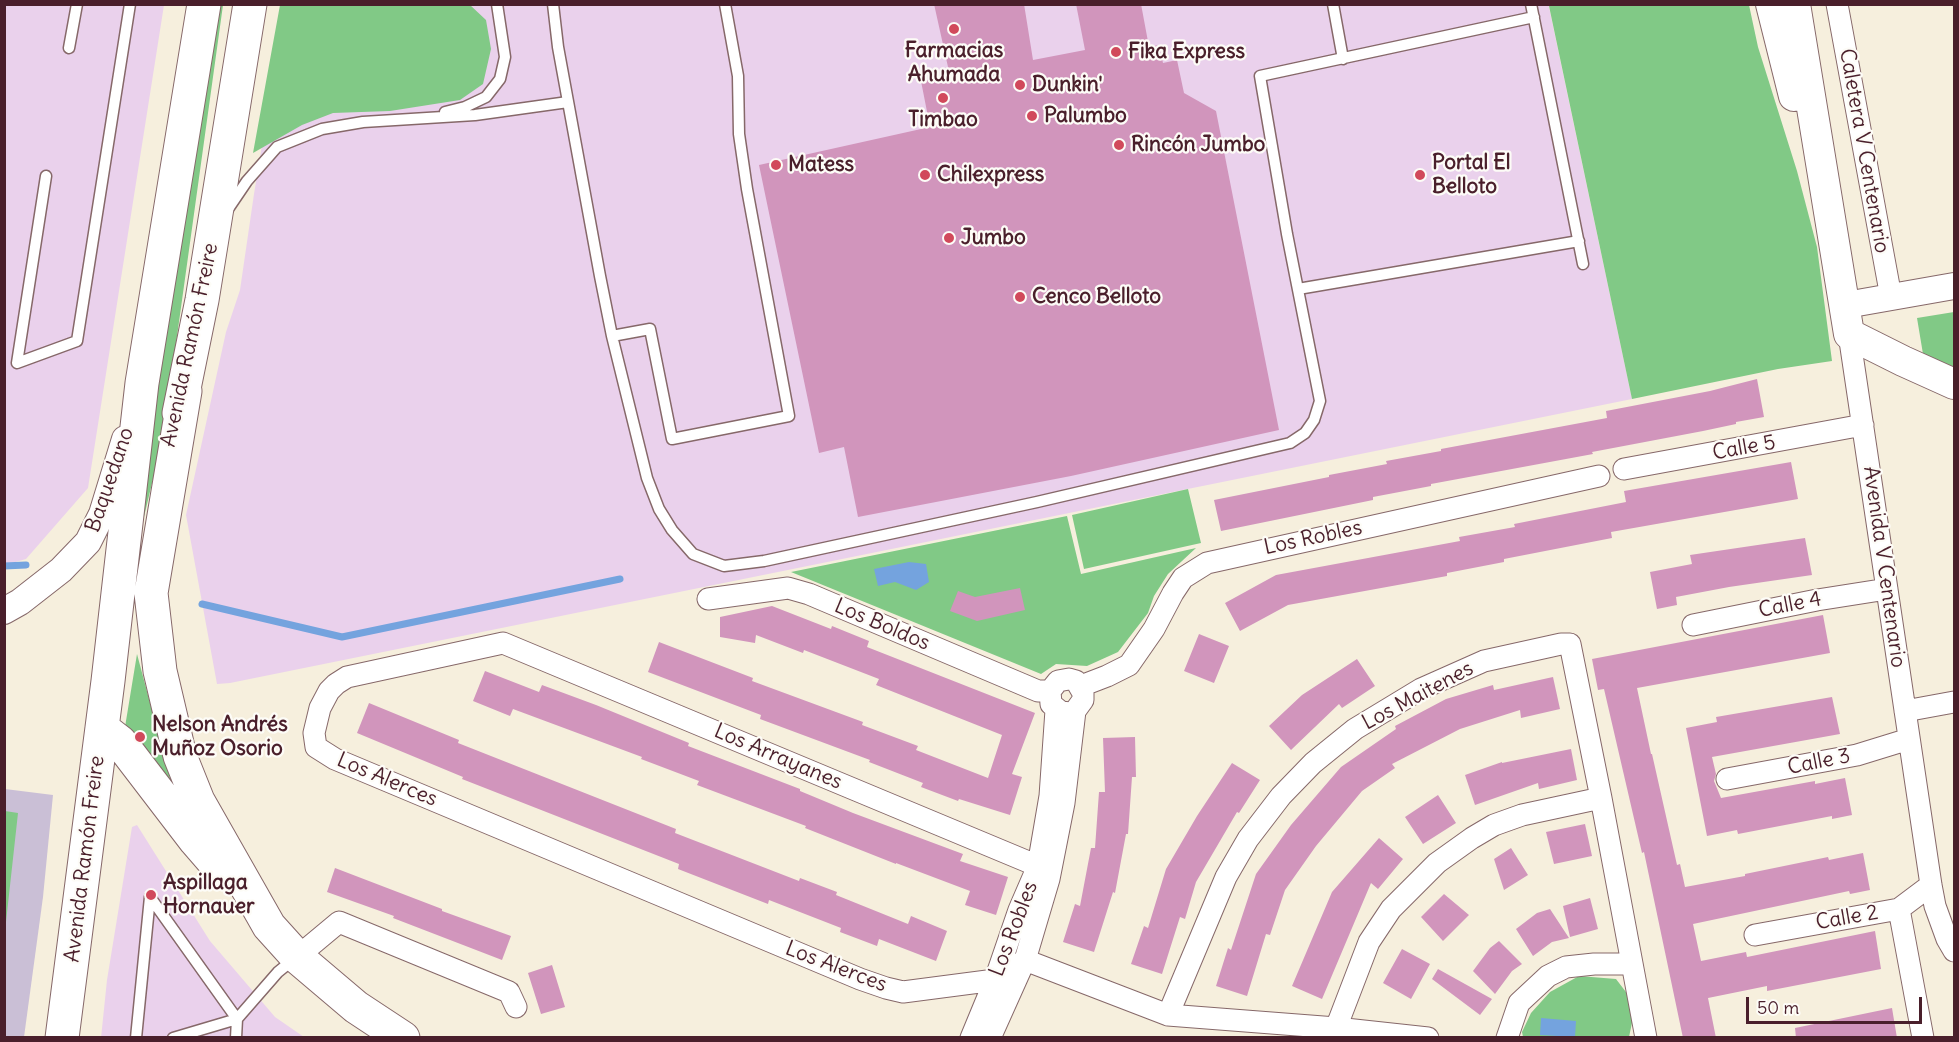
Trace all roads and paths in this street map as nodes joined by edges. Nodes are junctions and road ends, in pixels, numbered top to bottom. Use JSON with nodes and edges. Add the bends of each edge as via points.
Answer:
{"nodes":[{"id":1,"x":76,"y":4,"type":"edge"},
{"id":2,"x":130,"y":4,"type":"edge"},
{"id":3,"x":250,"y":4,"type":"edge"},
{"id":4,"x":497,"y":4,"type":"edge"},
{"id":5,"x":553,"y":4,"type":"edge"},
{"id":6,"x":725,"y":4,"type":"edge"},
{"id":7,"x":1333,"y":4,"type":"edge"},
{"id":8,"x":1531,"y":4,"type":"edge"},
{"id":9,"x":1771,"y":4,"type":"edge"},
{"id":10,"x":1795,"y":4,"type":"edge"},
{"id":11,"x":1837,"y":4,"type":"edge"},
{"id":12,"x":201,"y":9,"type":"edge"},
{"id":13,"x":1534,"y":17,"type":"junction"},
{"id":14,"x":69,"y":48,"type":"dead end"},
{"id":15,"x":1343,"y":59,"type":"junction"},
{"id":16,"x":568,"y":102,"type":"junction"},
{"id":17,"x":416,"y":120,"type":"junction"},
{"id":18,"x":46,"y":176,"type":"dead end"},
{"id":19,"x":213,"y":231,"type":"junction"},
{"id":20,"x":1579,"y":241,"type":"junction"},
{"id":21,"x":1836,"y":249,"type":"junction"},
{"id":22,"x":1583,"y":264,"type":"dead end"},
{"id":23,"x":1954,"y":286,"type":"edge"},
{"id":24,"x":1298,"y":289,"type":"junction"},
{"id":25,"x":1891,"y":297,"type":"junction"},
{"id":26,"x":1847,"y":320,"type":"junction"},
{"id":27,"x":612,"y":336,"type":"junction"},
{"id":28,"x":142,"y":383,"type":"junction"},
{"id":29,"x":1954,"y":384,"type":"edge"},
{"id":30,"x":184,"y":391,"type":"junction"},
{"id":31,"x":1863,"y":425,"type":"junction"},
{"id":32,"x":1624,"y":470,"type":"dead end"},
{"id":33,"x":1599,"y":476,"type":"dead end"},
{"id":34,"x":1887,"y":589,"type":"junction"},
{"id":35,"x":708,"y":599,"type":"dead end"},
{"id":36,"x":4,"y":611,"type":"edge"},
{"id":37,"x":1694,"y":625,"type":"dead end"},
{"id":38,"x":503,"y":643,"type":"joint"},
{"id":39,"x":108,"y":681,"type":"junction"},
{"id":40,"x":1081,"y":686,"type":"junction"},
{"id":41,"x":1954,"y":702,"type":"edge"},
{"id":42,"x":1061,"y":704,"type":"junction"},
{"id":43,"x":1905,"y":711,"type":"junction"},
{"id":44,"x":102,"y":728,"type":"junction"},
{"id":45,"x":1910,"y":739,"type":"junction"},
{"id":46,"x":1727,"y":779,"type":"dead end"},
{"id":47,"x":1601,"y":798,"type":"junction"},
{"id":48,"x":1043,"y":872,"type":"junction"},
{"id":49,"x":1931,"y":885,"type":"junction"},
{"id":50,"x":1899,"y":909,"type":"junction"},
{"id":51,"x":269,"y":926,"type":"junction"},
{"id":52,"x":1755,"y":935,"type":"dead end"},
{"id":53,"x":1954,"y":951,"type":"edge"},
{"id":54,"x":297,"y":957,"type":"junction"},
{"id":55,"x":1025,"y":960,"type":"junction"},
{"id":56,"x":1632,"y":964,"type":"junction"},
{"id":57,"x":995,"y":980,"type":"junction"},
{"id":58,"x":516,"y":1007,"type":"dead end"},
{"id":59,"x":1168,"y":1015,"type":"junction"},
{"id":60,"x":237,"y":1019,"type":"junction"},
{"id":61,"x":1336,"y":1028,"type":"junction"},
{"id":62,"x":62,"y":1038,"type":"edge"},
{"id":63,"x":136,"y":1038,"type":"edge"},
{"id":64,"x":173,"y":1038,"type":"edge"},
{"id":65,"x":236,"y":1038,"type":"edge"},
{"id":66,"x":403,"y":1038,"type":"edge"},
{"id":67,"x":971,"y":1038,"type":"edge"},
{"id":68,"x":990,"y":1038,"type":"edge"},
{"id":69,"x":1428,"y":1038,"type":"edge"},
{"id":70,"x":1507,"y":1038,"type":"edge"},
{"id":71,"x":1646,"y":1038,"type":"edge"},
{"id":72,"x":1923,"y":1038,"type":"edge"}],
"edges":[{"from":1,"to":14,"type":"lane"},
{"from":2,"to":18,"type":"lane","via":[[77,341],[17,363]]},
{"from":3,"to":19,"type":"main road","name":"Avenida Ramón Freire"},
{"from":4,"to":17,"type":"lane","via":[[505,57],[500,79],[486,97]]},
{"from":5,"to":16,"type":"lane"},
{"from":6,"to":27,"type":"lane","via":[[738,76],[739,134],[747,189],[789,416],[672,439],[650,329]]},
{"from":7,"to":15,"type":"lane"},
{"from":8,"to":13,"type":"lane"},
{"from":9,"to":21,"type":"main road","name":"Avenida V Centenario"},
{"from":10,"to":21,"type":"main road","name":"Avenida V Centenario"},
{"from":11,"to":25,"type":"street","name":"Caletera V Centenario"},
{"from":12,"to":28,"type":"main road","name":"Avenida Ramón Freire"},
{"from":13,"to":15,"type":"lane"},
{"from":13,"to":20,"type":"lane"},
{"from":15,"to":24,"type":"lane","via":[[1260,76]]},
{"from":16,"to":17,"type":"lane"},
{"from":16,"to":27,"type":"lane"},
{"from":17,"to":19,"type":"lane","via":[[363,122],[322,129],[277,147],[247,181]]},
{"from":19,"to":30,"type":"main road","name":"Avenida Ramón Freire"},
{"from":20,"to":22,"type":"lane"},
{"from":20,"to":24,"type":"lane"},
{"from":21,"to":26,"type":"main road","name":"Avenida V Centenario"},
{"from":23,"to":25,"type":"street"},
{"from":24,"to":27,"type":"lane","via":[[1320,401],[1305,433],[1290,442],[1037,502],[764,561],[724,566],[693,554],[659,509],[647,478]]},
{"from":25,"to":26,"type":"street"},
{"from":26,"to":29,"type":"main road","via":[[1902,361]]},
{"from":26,"to":31,"type":"street","name":"Avenida V Centenario"},
{"from":28,"to":36,"type":"street","name":"Baquedano","via":[[102,514],[88,542],[61,570]]},
{"from":28,"to":39,"type":"main road","name":"Avenida Ramón Freire"},
{"from":30,"to":39,"type":"main road","name":"Avenida Ramón Freire"},
{"from":30,"to":51,"type":"main road","via":[[151,593],[160,671],[180,756],[198,801]]},
{"from":31,"to":32,"type":"street","name":"Calle 5"},
{"from":31,"to":34,"type":"street","name":"Avenida V Centenario"},
{"from":33,"to":40,"type":"street","name":"Los Robles","via":[[1207,563],[1184,578],[1173,592],[1155,629],[1129,664]]},
{"from":34,"to":37,"type":"street","name":"Calle 4"},
{"from":34,"to":43,"type":"street","name":"Avenida V Centenario"},
{"from":35,"to":42,"type":"street","name":"Los Boldos","via":[[788,588]]},
{"from":38,"to":48,"type":"street","name":"Los Arrayanes"},
{"from":38,"to":57,"type":"street","name":"Los Alerces","via":[[347,677],[329,691],[320,708],[314,733],[316,747],[335,759],[860,980],[903,992]]},
{"from":39,"to":44,"type":"main road","name":"Avenida Ramón Freire"},
{"from":40,"to":42,"type":"street","name":"Los Robles","via":[[1083,700]]},
{"from":40,"to":42,"type":"street","name":"Los Robles","via":[[1063,679],[1053,685]]},
{"from":41,"to":43,"type":"street"},
{"from":42,"to":48,"type":"street","name":"Los Robles","via":[[1064,803]]},
{"from":43,"to":45,"type":"street","name":"Avenida V Centenario"},
{"from":44,"to":51,"type":"main road","via":[[120,742],[195,840]]},
{"from":44,"to":62,"type":"main road","name":"Avenida Ramón Freire"},
{"from":45,"to":46,"type":"street","name":"Calle 3","via":[[1857,755]]},
{"from":45,"to":49,"type":"street","name":"Avenida V Centenario"},
{"from":47,"to":56,"type":"street","name":"Los Maitenes"},
{"from":47,"to":59,"type":"street","name":"Los Maitenes","via":[[1570,644],[1484,661],[1422,689],[1355,729],[1312,763],[1281,796],[1248,839],[1226,877]]},
{"from":47,"to":61,"type":"street","via":[[1494,825],[1437,863],[1390,909],[1369,942]]},
{"from":48,"to":55,"type":"street","name":"Los Robles"},
{"from":48,"to":57,"type":"street","name":"Los Robles","via":[[1019,910]]},
{"from":49,"to":50,"type":"street","name":"Calle 2"},
{"from":49,"to":53,"type":"street","name":"Avenida V Centenario","via":[[1935,906]]},
{"from":50,"to":52,"type":"street","name":"Calle 2"},
{"from":50,"to":72,"type":"street"},
{"from":51,"to":54,"type":"main road"},
{"from":54,"to":58,"type":"street","via":[[339,922],[509,992]]},
{"from":54,"to":60,"type":"lane","via":[[278,972]]},
{"from":54,"to":66,"type":"main road","via":[[356,1007]]},
{"from":55,"to":57,"type":"street","name":"Los Alerces"},
{"from":55,"to":59,"type":"street"},
{"from":55,"to":68,"type":"street","name":"Los Robles"},
{"from":56,"to":70,"type":"street","via":[[1566,967],[1548,976],[1519,1003]]},
{"from":56,"to":71,"type":"street","name":"Los Maitenes"},
{"from":57,"to":67,"type":"street","name":"Los Robles"},
{"from":59,"to":61,"type":"street"},
{"from":60,"to":63,"type":"lane","via":[[150,897]]},
{"from":60,"to":64,"type":"lane"},
{"from":60,"to":65,"type":"lane"},
{"from":61,"to":69,"type":"street"}]}
